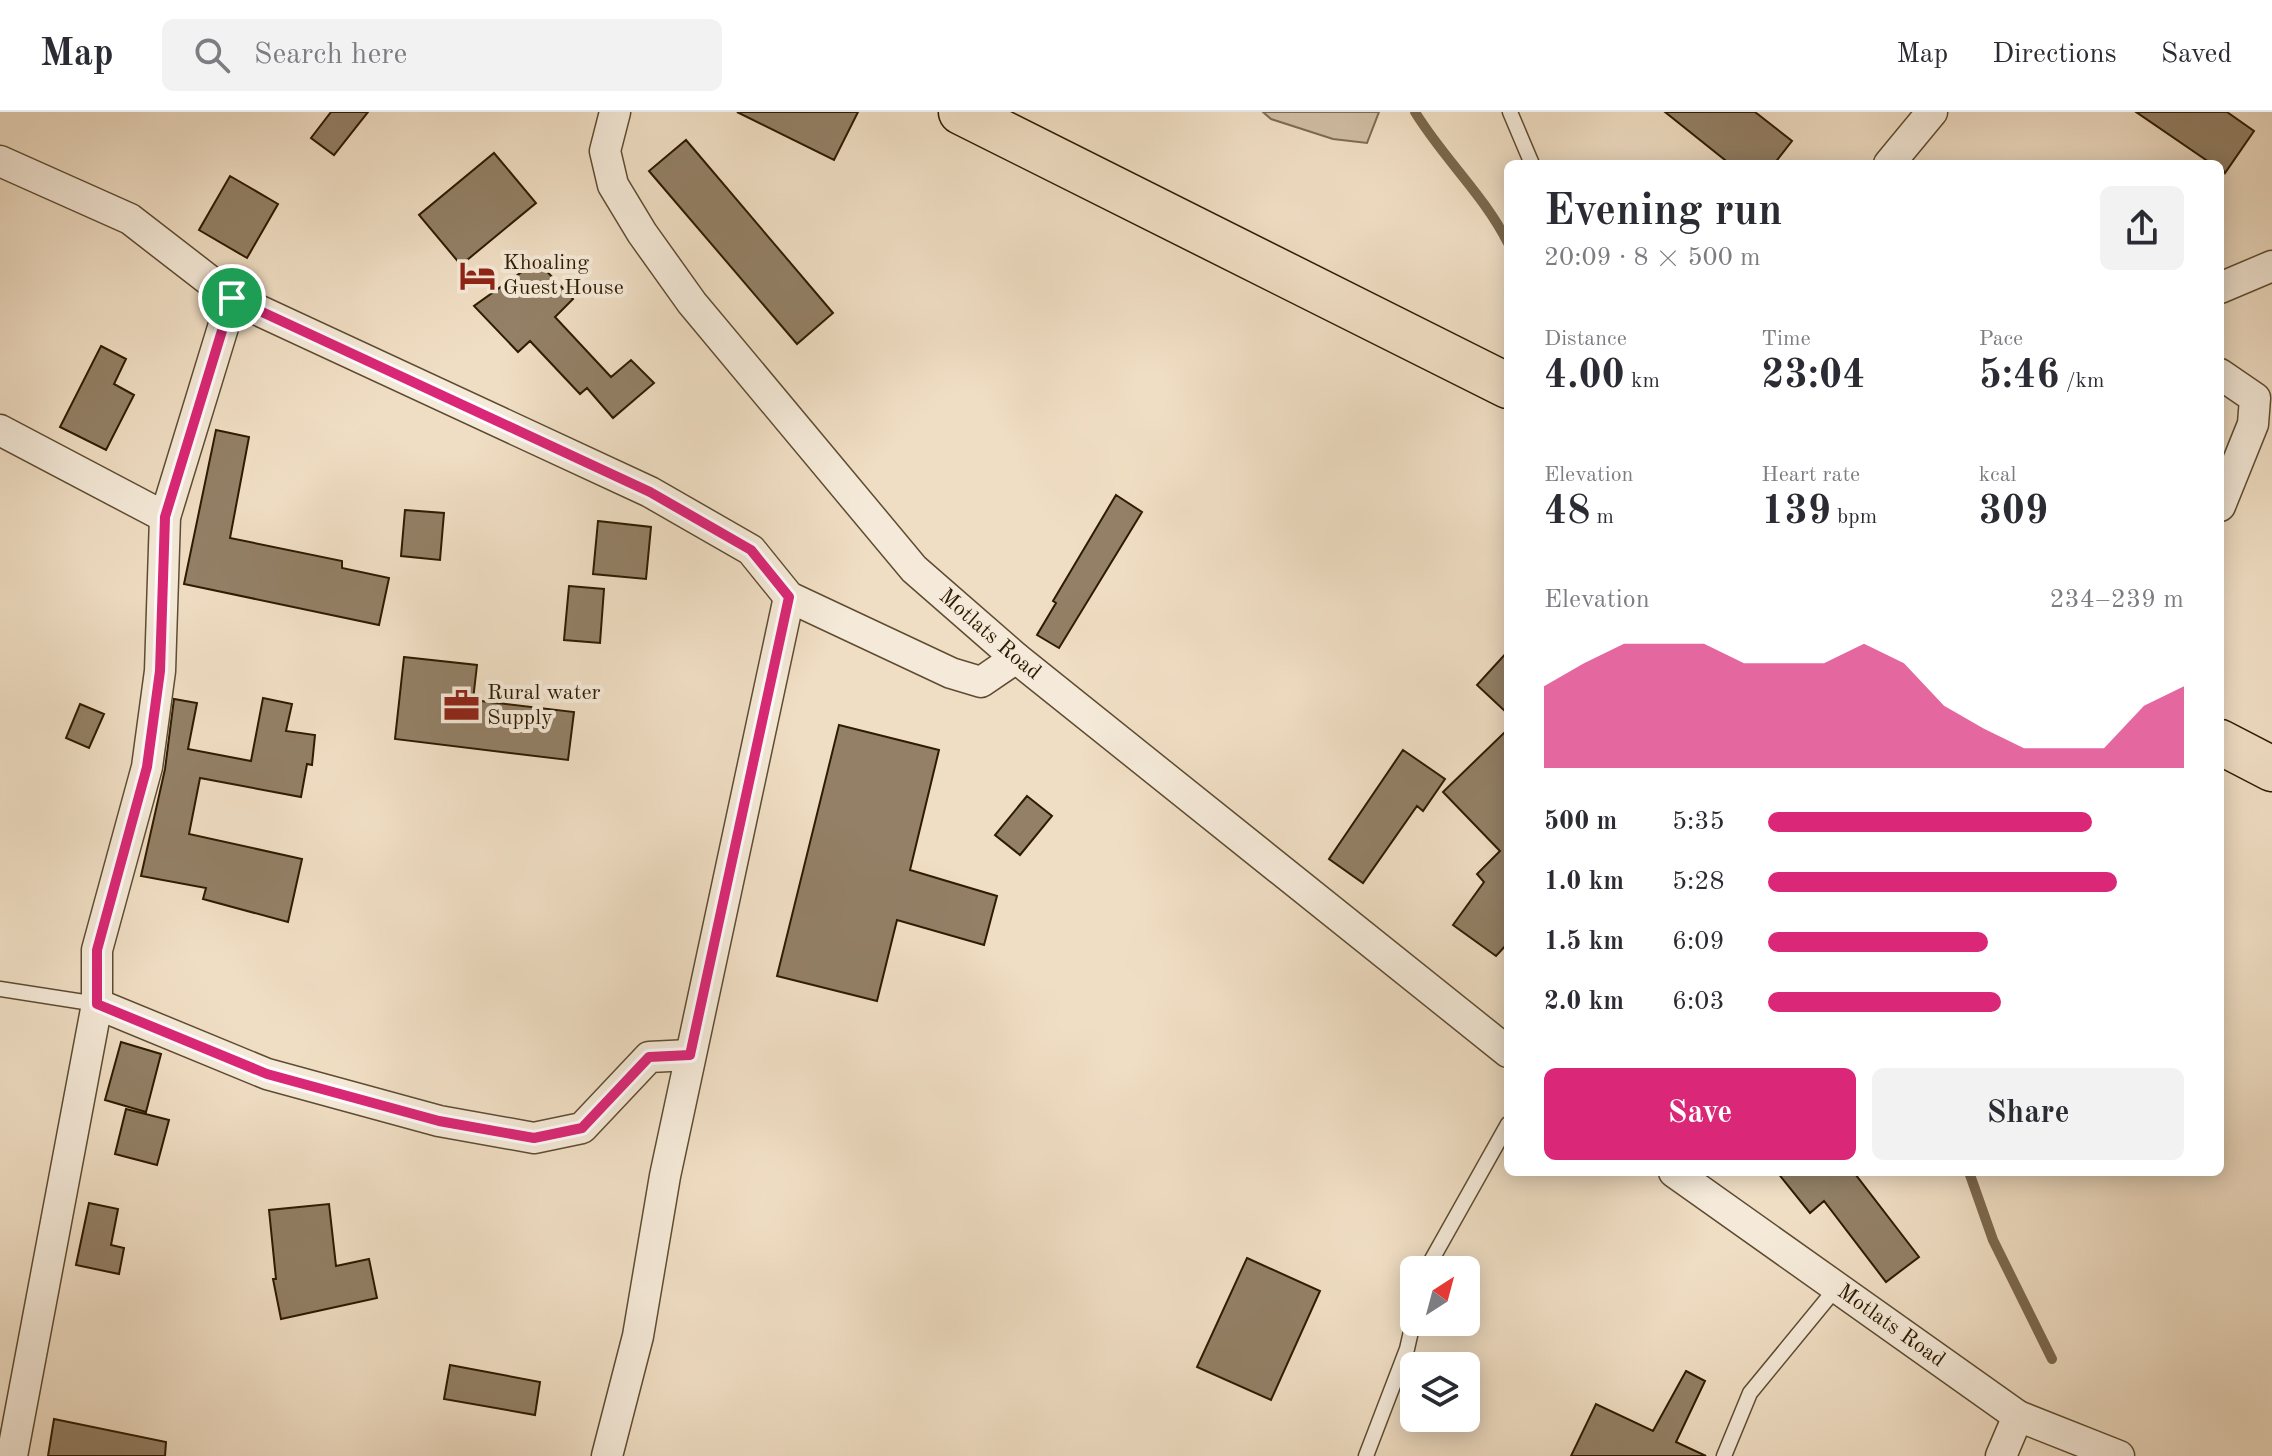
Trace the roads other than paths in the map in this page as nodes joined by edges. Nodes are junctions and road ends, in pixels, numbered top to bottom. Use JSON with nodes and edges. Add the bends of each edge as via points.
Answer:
{"nodes":[{"id":1,"x":615,"y":112,"type":"edge"},
{"id":2,"x":961,"y":112,"type":"edge"},
{"id":3,"x":1510,"y":112,"type":"edge"},
{"id":4,"x":1932,"y":112,"type":"edge"},
{"id":5,"x":1530,"y":160,"type":"edge"},
{"id":6,"x":1892,"y":160,"type":"edge"},
{"id":7,"x":0,"y":161,"type":"edge"},
{"id":8,"x":2272,"y":266,"type":"edge"},
{"id":9,"x":2224,"y":286,"type":"edge"},
{"id":10,"x":232,"y":298,"type":"junction"},
{"id":11,"x":2224,"y":377,"type":"edge"},
{"id":12,"x":1504,"y":384,"type":"edge"},
{"id":13,"x":0,"y":430,"type":"edge"},
{"id":14,"x":2224,"y":496,"type":"edge"},
{"id":15,"x":165,"y":517,"type":"junction"},
{"id":16,"x":789,"y":597,"type":"junction"},
{"id":17,"x":1016,"y":658,"type":"junction"},
{"id":18,"x":2224,"y":744,"type":"edge"},
{"id":19,"x":2272,"y":769,"type":"edge"},
{"id":20,"x":0,"y":989,"type":"edge"},
{"id":21,"x":97,"y":1004,"type":"junction"},
{"id":22,"x":1504,"y":1049,"type":"edge"},
{"id":23,"x":690,"y":1055,"type":"junction"},
{"id":24,"x":1504,"y":1131,"type":"edge"},
{"id":25,"x":1680,"y":1176,"type":"edge"},
{"id":26,"x":1434,"y":1256,"type":"edge"},
{"id":27,"x":1838,"y":1287,"type":"junction"},
{"id":28,"x":1410,"y":1336,"type":"edge"},
{"id":29,"x":2018,"y":1416,"type":"junction"},
{"id":30,"x":12,"y":1456,"type":"edge"},
{"id":31,"x":607,"y":1456,"type":"edge"},
{"id":32,"x":1366,"y":1456,"type":"edge"},
{"id":33,"x":1724,"y":1456,"type":"edge"},
{"id":34,"x":2001,"y":1456,"type":"edge"},
{"id":35,"x":2119,"y":1456,"type":"edge"}],
"edges":[{"from":1,"to":17,"type":"street","name":"Motlats Road","via":[[605,151],[613,185],[692,303],[914,569]]},
{"from":2,"to":12,"type":"main road"},
{"from":3,"to":5,"type":"lane"},
{"from":4,"to":6,"type":"street"},
{"from":7,"to":10,"type":"street","via":[[130,219]]},
{"from":8,"to":9,"type":"street"},
{"from":10,"to":15,"type":"street"},
{"from":10,"to":16,"type":"street","via":[[650,492],[751,550]]},
{"from":11,"to":14,"type":"street","via":[[2255,398],[2253,424]]},
{"from":13,"to":15,"type":"street"},
{"from":15,"to":21,"type":"street","via":[[160,671],[147,767],[97,950]]},
{"from":16,"to":17,"type":"street","via":[[981,682]]},
{"from":16,"to":23,"type":"street"},
{"from":17,"to":22,"type":"street","name":"Motlats Road"},
{"from":18,"to":19,"type":"main road"},
{"from":20,"to":21,"type":"lane"},
{"from":21,"to":23,"type":"street","via":[[267,1074],[439,1121],[534,1138],[582,1128],[649,1057]]},
{"from":21,"to":30,"type":"street"},
{"from":23,"to":31,"type":"street","via":[[638,1336]]},
{"from":24,"to":26,"type":"lane"},
{"from":25,"to":27,"type":"street","name":"Motlats Road"},
{"from":27,"to":29,"type":"street","name":"Motlats Road"},
{"from":27,"to":33,"type":"lane","via":[[1750,1393]]},
{"from":28,"to":32,"type":"lane"},
{"from":29,"to":34,"type":"street"},
{"from":29,"to":35,"type":"street","name":"Motlats Road"}]}
